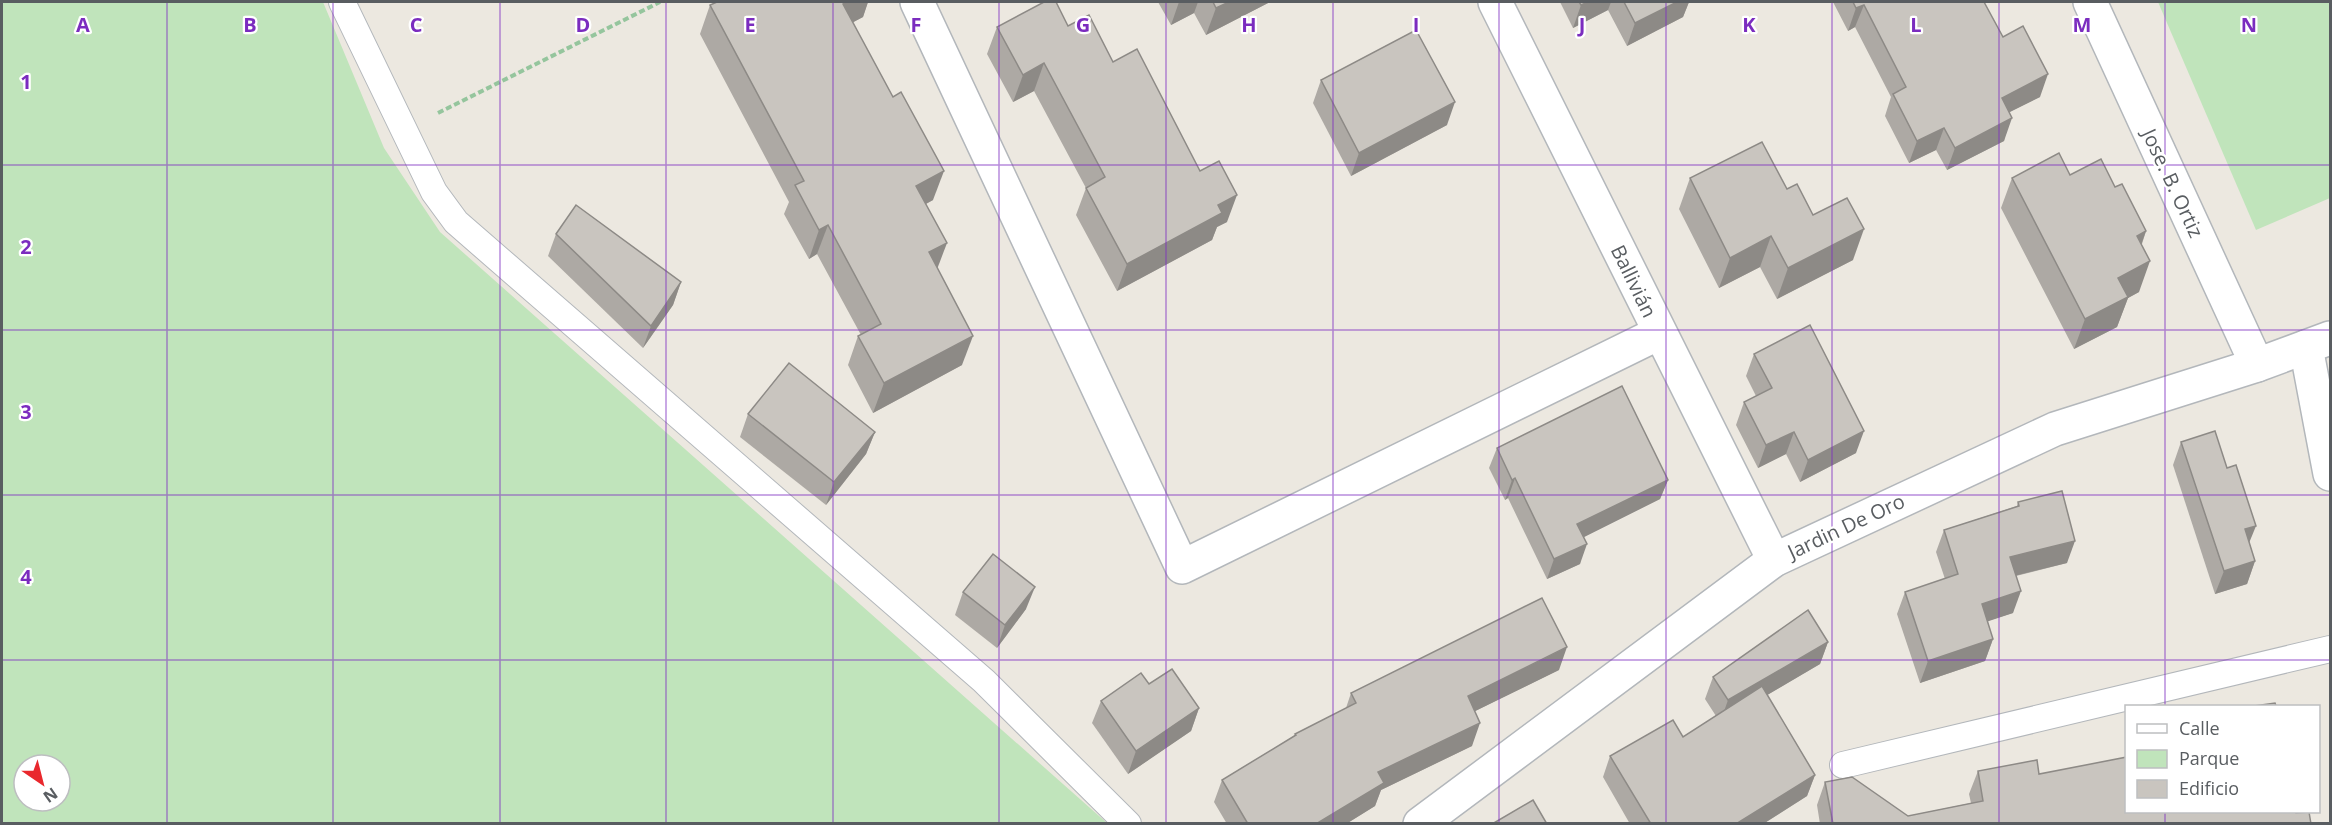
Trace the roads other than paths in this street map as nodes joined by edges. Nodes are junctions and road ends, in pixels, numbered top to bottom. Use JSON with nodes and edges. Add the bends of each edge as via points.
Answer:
{"nodes":[{"id":1,"x":342,"y":2,"type":"edge"},
{"id":2,"x":917,"y":2,"type":"edge"},
{"id":3,"x":1495,"y":2,"type":"edge"},
{"id":4,"x":2090,"y":2,"type":"edge"},
{"id":5,"x":1659,"y":333,"type":"junction"},
{"id":6,"x":2318,"y":343,"type":"edge"},
{"id":7,"x":2257,"y":365,"type":"junction"},
{"id":8,"x":2331,"y":474,"type":"edge"},
{"id":9,"x":1774,"y":560,"type":"junction"},
{"id":10,"x":2331,"y":649,"type":"edge"},
{"id":11,"x":1843,"y":765,"type":"dead end"},
{"id":12,"x":1128,"y":824,"type":"edge"},
{"id":13,"x":1420,"y":824,"type":"edge"}],
"edges":[{"from":1,"to":12,"type":"lane","via":[[434,192],[456,222],[984,681]]},
{"from":2,"to":5,"type":"street","via":[[1182,567]]},
{"from":3,"to":5,"type":"street","name":"Ballivián"},
{"from":4,"to":7,"type":"street","name":"Jose. B. Ortiz"},
{"from":5,"to":9,"type":"street","name":"Ballivián"},
{"from":6,"to":7,"type":"street","name":"Jardin De Oro"},
{"from":6,"to":8,"type":"street"},
{"from":7,"to":9,"type":"street","name":"Jardin De Oro","via":[[2055,429]]},
{"from":9,"to":13,"type":"street","name":"Jardin De Oro"},
{"from":10,"to":11,"type":"lane"}]}
